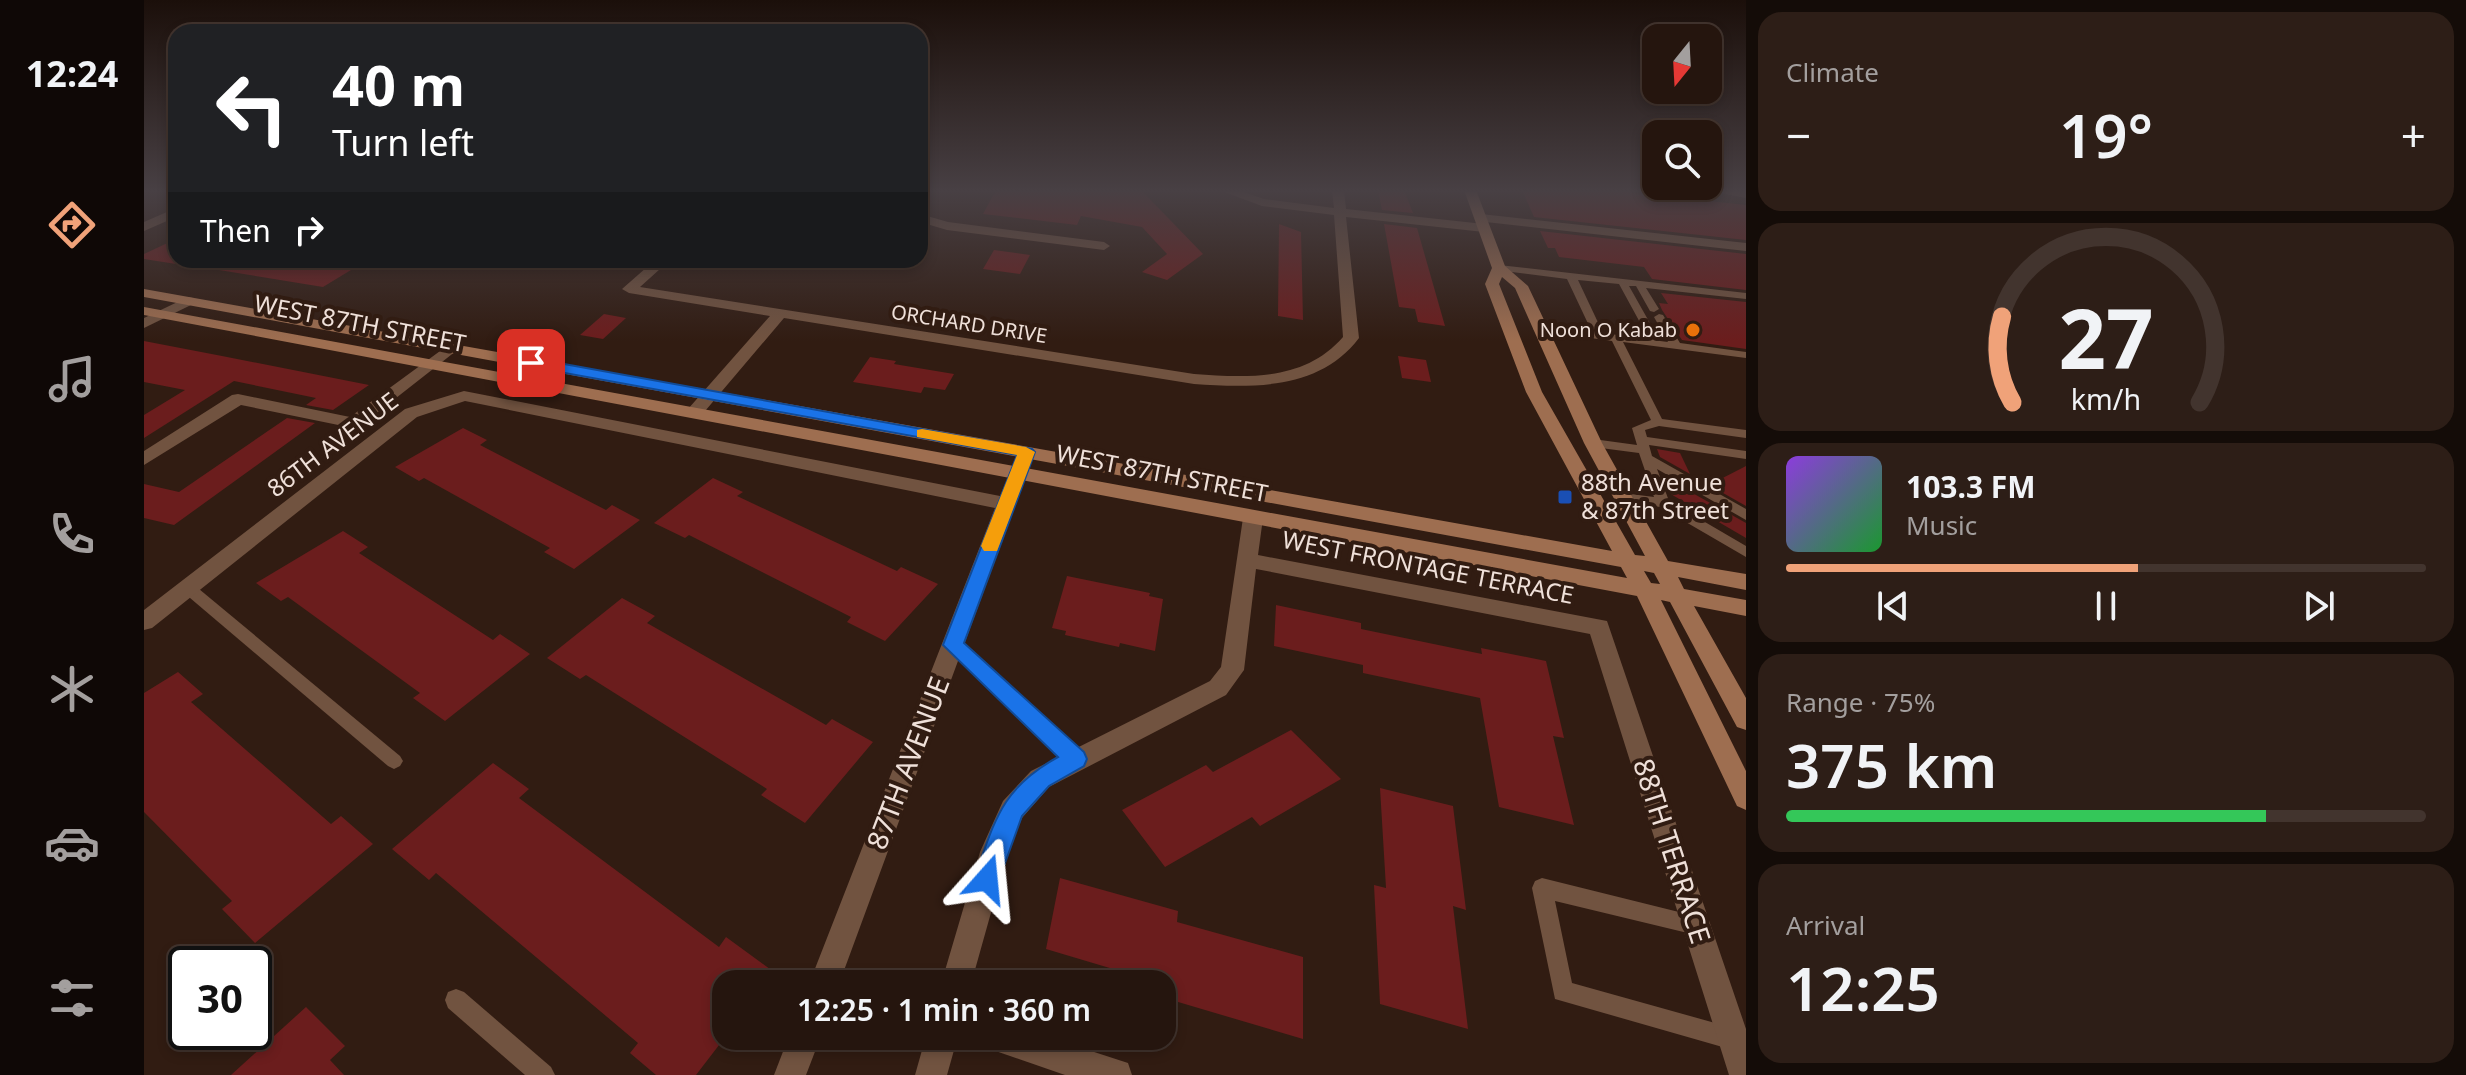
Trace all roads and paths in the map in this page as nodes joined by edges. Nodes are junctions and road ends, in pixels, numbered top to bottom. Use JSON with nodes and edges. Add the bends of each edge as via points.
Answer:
{"nodes":[{"id":1,"x":1058,"y":240,"type":"edge"},
{"id":2,"x":1343,"y":240,"type":"edge"},
{"id":3,"x":1488,"y":240,"type":"edge"},
{"id":4,"x":1671,"y":240,"type":"edge"},
{"id":5,"x":1104,"y":246,"type":"dead end"},
{"id":6,"x":1746,"y":247,"type":"edge"},
{"id":7,"x":654,"y":268,"type":"edge"},
{"id":8,"x":1499,"y":268,"type":"junction"},
{"id":9,"x":1571,"y":276,"type":"junction"},
{"id":10,"x":1622,"y":282,"type":"junction"},
{"id":11,"x":1639,"y":284,"type":"junction"},
{"id":12,"x":144,"y":293,"type":"edge"},
{"id":13,"x":1746,"y":296,"type":"edge"},
{"id":14,"x":188,"y":301,"type":"junction"},
{"id":15,"x":144,"y":311,"type":"edge"},
{"id":16,"x":164,"y":314,"type":"junction"},
{"id":17,"x":780,"y":314,"type":"junction"},
{"id":18,"x":144,"y":324,"type":"edge"},
{"id":19,"x":1538,"y":328,"type":"junction"},
{"id":20,"x":1599,"y":336,"type":"junction"},
{"id":21,"x":1616,"y":338,"type":"junction"},
{"id":22,"x":1656,"y":343,"type":"junction"},
{"id":23,"x":1676,"y":346,"type":"junction"},
{"id":24,"x":451,"y":348,"type":"junction"},
{"id":25,"x":1746,"y":355,"type":"edge"},
{"id":26,"x":430,"y":363,"type":"junction"},
{"id":27,"x":709,"y":395,"type":"junction"},
{"id":28,"x":694,"y":413,"type":"junction"},
{"id":29,"x":1658,"y":422,"type":"junction"},
{"id":30,"x":1746,"y":434,"type":"edge"},
{"id":31,"x":1593,"y":443,"type":"junction"},
{"id":32,"x":1644,"y":449,"type":"junction"},
{"id":33,"x":1746,"y":455,"type":"edge"},
{"id":34,"x":144,"y":459,"type":"edge"},
{"id":35,"x":1022,"y":463,"type":"junction"},
{"id":36,"x":1623,"y":497,"type":"junction"},
{"id":37,"x":1663,"y":503,"type":"junction"},
{"id":38,"x":1006,"y":504,"type":"junction"},
{"id":39,"x":1746,"y":515,"type":"edge"},
{"id":40,"x":1253,"y":518,"type":"junction"},
{"id":41,"x":1746,"y":552,"type":"edge"},
{"id":42,"x":1248,"y":560,"type":"junction"},
{"id":43,"x":1628,"y":561,"type":"junction"},
{"id":44,"x":1660,"y":567,"type":"junction"},
{"id":45,"x":1746,"y":582,"type":"edge"},
{"id":46,"x":188,"y":588,"type":"junction"},
{"id":47,"x":1642,"y":589,"type":"junction"},
{"id":48,"x":1675,"y":595,"type":"junction"},
{"id":49,"x":1746,"y":608,"type":"edge"},
{"id":50,"x":144,"y":622,"type":"edge"},
{"id":51,"x":1599,"y":627,"type":"joint"},
{"id":52,"x":953,"y":645,"type":"junction"},
{"id":53,"x":1746,"y":720,"type":"edge"},
{"id":54,"x":1076,"y":759,"type":"junction"},
{"id":55,"x":394,"y":761,"type":"dead end"},
{"id":56,"x":1746,"y":798,"type":"edge"},
{"id":57,"x":1696,"y":925,"type":"junction"},
{"id":58,"x":829,"y":970,"type":"edge"},
{"id":59,"x":960,"y":970,"type":"edge"},
{"id":60,"x":456,"y":1000,"type":"dead end"},
{"id":61,"x":1734,"y":1039,"type":"junction"},
{"id":62,"x":800,"y":1050,"type":"edge"},
{"id":63,"x":938,"y":1050,"type":"edge"},
{"id":64,"x":1038,"y":1050,"type":"edge"},
{"id":65,"x":543,"y":1075,"type":"edge"},
{"id":66,"x":790,"y":1075,"type":"edge"},
{"id":67,"x":931,"y":1075,"type":"edge"},
{"id":68,"x":1116,"y":1075,"type":"edge"},
{"id":69,"x":1745,"y":1075,"type":"edge"}],
"edges":[{"from":1,"to":5,"type":"street"},
{"from":2,"to":17,"type":"street","name":"ORCHARD DRIVE","via":[[1351,338],[1330,360],[1303,373],[1194,379]]},
{"from":3,"to":8,"type":"main road"},
{"from":4,"to":6,"type":"street"},
{"from":7,"to":17,"type":"street","name":"ORCHARD DRIVE","via":[[629,289]]},
{"from":8,"to":9,"type":"lane"},
{"from":8,"to":19,"type":"main road","via":[[1521,286]]},
{"from":8,"to":43,"type":"main road","via":[[1492,284],[1534,392]]},
{"from":9,"to":10,"type":"lane"},
{"from":9,"to":20,"type":"lane"},
{"from":10,"to":11,"type":"lane"},
{"from":10,"to":22,"type":"lane"},
{"from":11,"to":13,"type":"lane"},
{"from":11,"to":23,"type":"lane"},
{"from":12,"to":14,"type":"main road","name":"WEST 87TH STREET"},
{"from":14,"to":16,"type":"street"},
{"from":14,"to":24,"type":"main road","name":"WEST 87TH STREET"},
{"from":15,"to":16,"type":"main road","name":"WEST 87TH STREET"},
{"from":16,"to":18,"type":"street"},
{"from":16,"to":26,"type":"main road","name":"WEST 87TH STREET"},
{"from":17,"to":27,"type":"street"},
{"from":19,"to":20,"type":"lane"},
{"from":19,"to":31,"type":"main road"},
{"from":20,"to":21,"type":"lane"},
{"from":21,"to":22,"type":"lane"},
{"from":21,"to":29,"type":"lane"},
{"from":22,"to":23,"type":"lane"},
{"from":23,"to":25,"type":"lane"},
{"from":24,"to":26,"type":"street","name":"86TH AVENUE"},
{"from":24,"to":27,"type":"main road","name":"WEST 87TH STREET"},
{"from":26,"to":28,"type":"main road","name":"WEST 87TH STREET"},
{"from":26,"to":34,"type":"street","name":"86TH AVENUE","via":[[353,423],[238,399]]},
{"from":27,"to":28,"type":"street"},
{"from":27,"to":35,"type":"main road","name":"WEST 87TH STREET"},
{"from":28,"to":35,"type":"main road","name":"WEST 87TH STREET"},
{"from":29,"to":30,"type":"lane"},
{"from":29,"to":32,"type":"lane","via":[[1638,428]]},
{"from":31,"to":32,"type":"lane"},
{"from":31,"to":36,"type":"main road"},
{"from":32,"to":33,"type":"lane"},
{"from":32,"to":37,"type":"lane"},
{"from":32,"to":39,"type":"lane"},
{"from":35,"to":38,"type":"street","name":"87TH AVENUE"},
{"from":35,"to":40,"type":"main road","name":"WEST 87TH STREET"},
{"from":35,"to":43,"type":"main road","name":"WEST 87TH STREET"},
{"from":36,"to":37,"type":"lane"},
{"from":36,"to":44,"type":"main road"},
{"from":37,"to":41,"type":"lane"},
{"from":38,"to":46,"type":"street","name":"86TH AVENUE","via":[[464,396],[411,413]]},
{"from":38,"to":52,"type":"street","name":"87TH AVENUE"},
{"from":40,"to":42,"type":"street"},
{"from":40,"to":47,"type":"main road","name":"WEST 87TH STREET"},
{"from":42,"to":51,"type":"street","name":"WEST FRONTAGE TERRACE"},
{"from":42,"to":54,"type":"street","via":[[1232,670],[1218,688]]},
{"from":43,"to":44,"type":"main road","name":"WEST 87TH STREET"},
{"from":43,"to":47,"type":"main road"},
{"from":44,"to":45,"type":"main road","name":"WEST 87TH STREET"},
{"from":44,"to":48,"type":"main road"},
{"from":46,"to":50,"type":"street","name":"86TH AVENUE"},
{"from":46,"to":55,"type":"lane"},
{"from":47,"to":48,"type":"main road","name":"WEST 87TH STREET"},
{"from":47,"to":56,"type":"main road"},
{"from":48,"to":49,"type":"main road","name":"WEST 87TH STREET"},
{"from":48,"to":53,"type":"main road"},
{"from":51,"to":57,"type":"street","name":"88TH TERRACE"},
{"from":52,"to":54,"type":"lane"},
{"from":52,"to":58,"type":"street","name":"87TH AVENUE"},
{"from":54,"to":59,"type":"street","via":[[1040,779],[1012,810],[994,852]]},
{"from":57,"to":61,"type":"street","name":"88TH TERRACE"},
{"from":57,"to":61,"type":"lane","via":[[1542,888],[1563,991]]},
{"from":60,"to":65,"type":"lane"},
{"from":61,"to":69,"type":"street","name":"88TH TERRACE"},
{"from":62,"to":66,"type":"street"},
{"from":63,"to":67,"type":"street"},
{"from":64,"to":68,"type":"street"}]}
